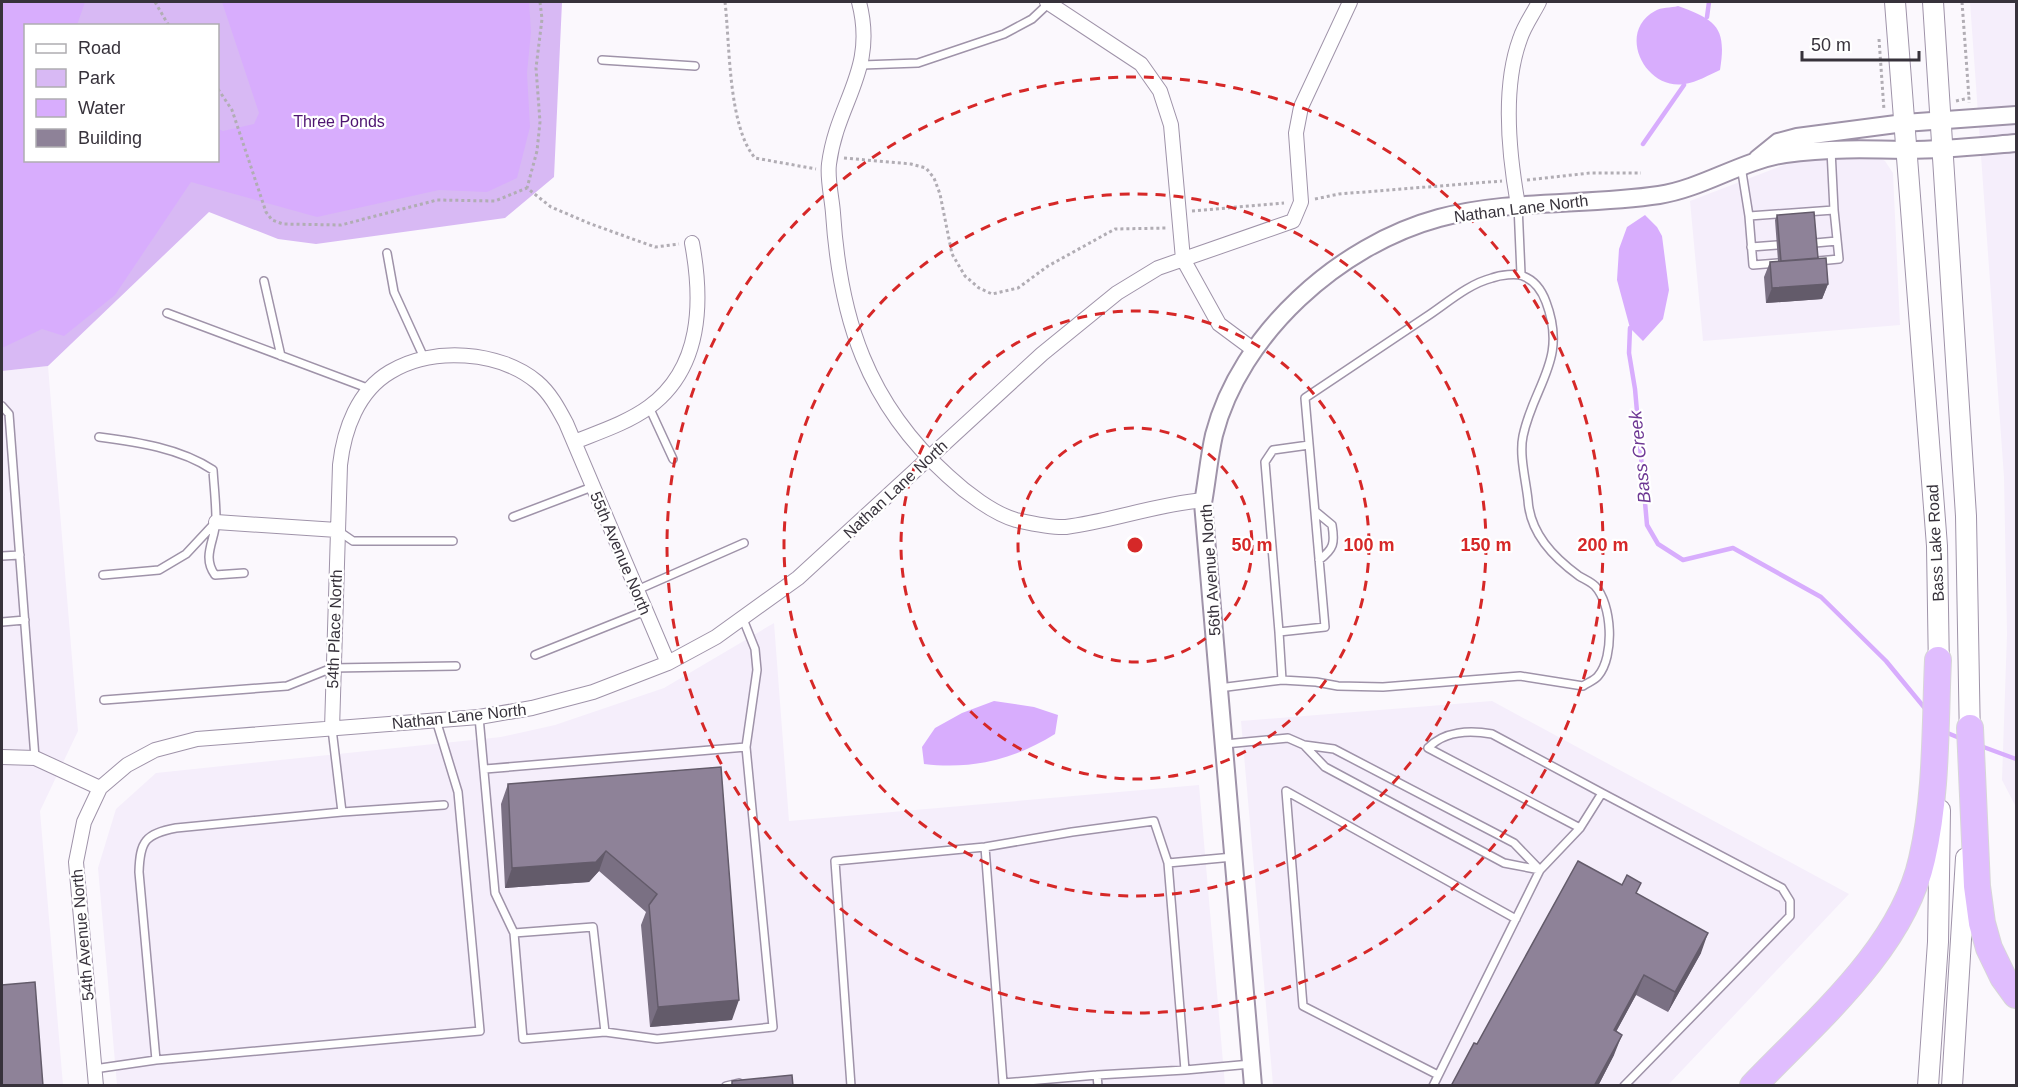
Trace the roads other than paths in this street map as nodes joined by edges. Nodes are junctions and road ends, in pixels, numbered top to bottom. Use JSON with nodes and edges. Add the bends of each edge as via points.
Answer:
{"nodes":[{"id":1,"x":859,"y":2,"type":"edge"},
{"id":2,"x":1048,"y":2,"type":"edge"},
{"id":3,"x":1350,"y":2,"type":"edge"},
{"id":4,"x":1539,"y":2,"type":"edge"},
{"id":5,"x":1895,"y":2,"type":"edge"},
{"id":6,"x":1934,"y":2,"type":"edge"},
{"id":7,"x":603,"y":60,"type":"dead end"},
{"id":8,"x":862,"y":65,"type":"junction"},
{"id":9,"x":695,"y":66,"type":"dead end"},
{"id":10,"x":2016,"y":115,"type":"edge"},
{"id":11,"x":1941,"y":120,"type":"junction"},
{"id":12,"x":1895,"y":124,"type":"junction"},
{"id":13,"x":2016,"y":143,"type":"edge"},
{"id":14,"x":1943,"y":148,"type":"junction"},
{"id":15,"x":1831,"y":150,"type":"junction"},
{"id":16,"x":1906,"y":150,"type":"junction"},
{"id":17,"x":1749,"y":162,"type":"junction"},
{"id":18,"x":1518,"y":205,"type":"junction"},
{"id":19,"x":1834,"y":210,"type":"junction"},
{"id":20,"x":1749,"y":216,"type":"junction"},
{"id":21,"x":1837,"y":241,"type":"junction"},
{"id":22,"x":692,"y":243,"type":"road end"},
{"id":23,"x":1815,"y":243,"type":"edge"},
{"id":24,"x":1777,"y":245,"type":"edge"},
{"id":25,"x":1751,"y":247,"type":"junction"},
{"id":26,"x":387,"y":253,"type":"dead end"},
{"id":27,"x":1183,"y":259,"type":"junction"},
{"id":28,"x":1816,"y":261,"type":"edge"},
{"id":29,"x":1779,"y":263,"type":"edge"},
{"id":30,"x":1521,"y":274,"type":"junction"},
{"id":31,"x":264,"y":280,"type":"dead end"},
{"id":32,"x":167,"y":313,"type":"dead end"},
{"id":33,"x":1254,"y":350,"type":"junction"},
{"id":34,"x":281,"y":356,"type":"junction"},
{"id":35,"x":425,"y":360,"type":"junction"},
{"id":36,"x":370,"y":390,"type":"junction"},
{"id":37,"x":2,"y":406,"type":"edge"},
{"id":38,"x":649,"y":407,"type":"junction"},
{"id":39,"x":99,"y":437,"type":"dead end"},
{"id":40,"x":574,"y":442,"type":"junction"},
{"id":41,"x":1309,"y":445,"type":"junction"},
{"id":42,"x":673,"y":459,"type":"dead end"},
{"id":43,"x":928,"y":459,"type":"junction"},
{"id":44,"x":592,"y":487,"type":"junction"},
{"id":45,"x":1204,"y":500,"type":"junction"},
{"id":46,"x":1315,"y":511,"type":"junction"},
{"id":47,"x":513,"y":518,"type":"dead end"},
{"id":48,"x":216,"y":522,"type":"junction"},
{"id":49,"x":338,"y":530,"type":"junction"},
{"id":50,"x":453,"y":541,"type":"dead end"},
{"id":51,"x":744,"y":543,"type":"dead end"},
{"id":52,"x":20,"y":555,"type":"junction"},
{"id":53,"x":2,"y":556,"type":"edge"},
{"id":54,"x":1319,"y":560,"type":"junction"},
{"id":55,"x":244,"y":573,"type":"dead end"},
{"id":56,"x":103,"y":575,"type":"dead end"},
{"id":57,"x":637,"y":590,"type":"junction"},
{"id":58,"x":645,"y":611,"type":"junction"},
{"id":59,"x":743,"y":619,"type":"junction"},
{"id":60,"x":25,"y":621,"type":"junction"},
{"id":61,"x":2,"y":622,"type":"edge"},
{"id":62,"x":1279,"y":632,"type":"junction"},
{"id":63,"x":535,"y":655,"type":"dead end"},
{"id":64,"x":1938,"y":660,"type":"junction"},
{"id":65,"x":668,"y":663,"type":"junction"},
{"id":66,"x":456,"y":666,"type":"dead end"},
{"id":67,"x":332,"y":668,"type":"junction"},
{"id":68,"x":1282,"y":681,"type":"junction"},
{"id":69,"x":1219,"y":688,"type":"junction"},
{"id":70,"x":104,"y":700,"type":"dead end"},
{"id":71,"x":479,"y":717,"type":"junction"},
{"id":72,"x":436,"y":720,"type":"junction"},
{"id":73,"x":1970,"y":728,"type":"junction"},
{"id":74,"x":332,"y":729,"type":"junction"},
{"id":75,"x":1223,"y":744,"type":"junction"},
{"id":76,"x":1304,"y":745,"type":"junction"},
{"id":77,"x":746,"y":747,"type":"junction"},
{"id":78,"x":2,"y":757,"type":"edge"},
{"id":79,"x":35,"y":758,"type":"junction"},
{"id":80,"x":485,"y":769,"type":"junction"},
{"id":81,"x":100,"y":788,"type":"junction"},
{"id":82,"x":1602,"y":793,"type":"junction"},
{"id":83,"x":444,"y":805,"type":"dead end"},
{"id":84,"x":342,"y":812,"type":"junction"},
{"id":85,"x":1580,"y":828,"type":"junction"},
{"id":86,"x":985,"y":847,"type":"junction"},
{"id":87,"x":1233,"y":857,"type":"junction"},
{"id":88,"x":1168,"y":863,"type":"junction"},
{"id":89,"x":1540,"y":870,"type":"junction"},
{"id":90,"x":1516,"y":919,"type":"junction"},
{"id":91,"x":514,"y":933,"type":"junction"},
{"id":92,"x":2016,"y":995,"type":"edge"},
{"id":93,"x":605,"y":1032,"type":"junction"},
{"id":94,"x":156,"y":1060,"type":"junction"},
{"id":95,"x":1251,"y":1064,"type":"junction"},
{"id":96,"x":94,"y":1069,"type":"junction"},
{"id":97,"x":1185,"y":1070,"type":"junction"},
{"id":98,"x":1097,"y":1075,"type":"junction"},
{"id":99,"x":1438,"y":1075,"type":"junction"},
{"id":100,"x":753,"y":1081,"type":"edge"},
{"id":101,"x":96,"y":1086,"type":"edge"},
{"id":102,"x":726,"y":1086,"type":"edge"},
{"id":103,"x":851,"y":1086,"type":"edge"},
{"id":104,"x":1098,"y":1086,"type":"edge"},
{"id":105,"x":1253,"y":1086,"type":"edge"},
{"id":106,"x":1433,"y":1086,"type":"edge"},
{"id":107,"x":1624,"y":1086,"type":"edge"},
{"id":108,"x":1753,"y":1086,"type":"edge"},
{"id":109,"x":1928,"y":1086,"type":"edge"},
{"id":110,"x":1952,"y":1086,"type":"edge"}],
"edges":[{"from":1,"to":8,"type":"street","via":[[864,22]]},
{"from":2,"to":8,"type":"lane","via":[[1032,19],[1004,34],[918,63]]},
{"from":2,"to":27,"type":"street","via":[[1141,64],[1160,91],[1171,125]]},
{"from":3,"to":27,"type":"street","via":[[1301,107],[1296,134],[1301,202],[1293,221]]},
{"from":4,"to":18,"type":"street","via":[[1519,39],[1511,83],[1509,130]]},
{"from":5,"to":12,"type":"main road","name":"Bass Lake Road"},
{"from":6,"to":11,"type":"main road","name":"Bass Lake Road"},
{"from":7,"to":9,"type":"lane"},
{"from":8,"to":43,"type":"street","via":[[829,165],[843,296],[864,364],[901,426]]},
{"from":10,"to":11,"type":"street","name":"Nathan Lane North"},
{"from":11,"to":12,"type":"street","name":"Nathan Lane North"},
{"from":11,"to":14,"type":"main road","name":"Bass Lake Road"},
{"from":12,"to":16,"type":"main road","name":"Bass Lake Road"},
{"from":12,"to":17,"type":"street","name":"Nathan Lane North","via":[[1778,142]]},
{"from":13,"to":14,"type":"street","name":"Nathan Lane North"},
{"from":14,"to":16,"type":"street","name":"Nathan Lane North"},
{"from":14,"to":73,"type":"main road","name":"Bass Lake Road","via":[[1965,516]]},
{"from":15,"to":16,"type":"street","name":"Nathan Lane North"},
{"from":15,"to":17,"type":"street","name":"Nathan Lane North"},
{"from":15,"to":19,"type":"lane"},
{"from":16,"to":64,"type":"main road","name":"Bass Lake Road","via":[[1936,546]]},
{"from":17,"to":18,"type":"street","name":"Nathan Lane North","via":[[1659,195]]},
{"from":17,"to":20,"type":"lane"},
{"from":18,"to":30,"type":"lane"},
{"from":18,"to":33,"type":"street","name":"Nathan Lane North","via":[[1438,218],[1372,243],[1299,295]]},
{"from":19,"to":20,"type":"lane"},
{"from":19,"to":21,"type":"lane"},
{"from":20,"to":25,"type":"lane"},
{"from":21,"to":23,"type":"lane"},
{"from":21,"to":28,"type":"lane","via":[[1839,259]]},
{"from":22,"to":38,"type":"street","via":[[700,306],[695,338],[664,394]]},
{"from":24,"to":25,"type":"lane"},
{"from":25,"to":29,"type":"lane","via":[[1753,265]]},
{"from":26,"to":35,"type":"lane","via":[[394,292]]},
{"from":27,"to":33,"type":"street","via":[[1219,324]]},
{"from":27,"to":43,"type":"street","name":"Nathan Lane North","via":[[1148,274],[1079,322]]},
{"from":30,"to":41,"type":"lane","via":[[1492,278],[1461,293],[1305,398]]},
{"from":30,"to":68,"type":"lane","via":[[1534,281],[1542,292],[1553,329],[1553,358],[1548,376],[1532,404],[1522,440],[1528,506],[1536,533],[1557,557],[1595,586],[1608,616],[1607,657],[1598,676],[1583,686],[1520,676],[1383,687]]},
{"from":31,"to":34,"type":"lane"},
{"from":32,"to":34,"type":"lane"},
{"from":33,"to":45,"type":"street","name":"56th Avenue North","via":[[1242,368],[1215,434]]},
{"from":34,"to":36,"type":"lane"},
{"from":35,"to":36,"type":"street","name":"54th Place North","via":[[390,372]]},
{"from":35,"to":40,"type":"street","name":"55th Avenue North","via":[[468,356],[491,359],[519,370],[538,382],[553,400]]},
{"from":36,"to":49,"type":"street","name":"54th Place North","via":[[354,412],[343,438]]},
{"from":37,"to":52,"type":"lane","via":[[9,414]]},
{"from":38,"to":40,"type":"street"},
{"from":38,"to":42,"type":"lane"},
{"from":39,"to":48,"type":"lane","via":[[137,442],[198,460],[213,470]]},
{"from":40,"to":44,"type":"street","name":"55th Avenue North"},
{"from":41,"to":46,"type":"lane"},
{"from":41,"to":62,"type":"lane","via":[[1273,450],[1265,462]]},
{"from":43,"to":45,"type":"street","via":[[966,493],[1014,519],[1064,527]]},
{"from":43,"to":59,"type":"street","name":"Nathan Lane North","via":[[798,578]]},
{"from":44,"to":47,"type":"lane"},
{"from":44,"to":57,"type":"street","name":"55th Avenue North"},
{"from":45,"to":69,"type":"street","name":"56th Avenue North"},
{"from":46,"to":54,"type":"lane"},
{"from":46,"to":54,"type":"lane","via":[[1332,525],[1334,539],[1332,550]]},
{"from":48,"to":49,"type":"street"},
{"from":48,"to":55,"type":"lane","via":[[208,551],[210,567],[215,575]]},
{"from":48,"to":56,"type":"lane","via":[[186,554],[159,570]]},
{"from":49,"to":50,"type":"lane","via":[[353,541]]},
{"from":49,"to":67,"type":"street","name":"54th Place North"},
{"from":51,"to":57,"type":"lane"},
{"from":52,"to":53,"type":"lane"},
{"from":52,"to":60,"type":"lane"},
{"from":54,"to":62,"type":"lane","via":[[1325,627]]},
{"from":57,"to":58,"type":"street","name":"55th Avenue North"},
{"from":58,"to":63,"type":"lane"},
{"from":58,"to":65,"type":"street","name":"55th Avenue North"},
{"from":59,"to":65,"type":"street","name":"Nathan Lane North"},
{"from":59,"to":77,"type":"lane","via":[[755,649],[757,670]]},
{"from":60,"to":61,"type":"lane"},
{"from":60,"to":79,"type":"lane"},
{"from":62,"to":68,"type":"lane"},
{"from":64,"to":108,"type":"highway","via":[[1929,825],[1922,861],[1905,906],[1872,959]]},
{"from":64,"to":109,"type":"main road","name":"Bass Lake Road","via":[[1938,932]]},
{"from":65,"to":71,"type":"street","name":"Nathan Lane North","via":[[593,692]]},
{"from":66,"to":67,"type":"lane"},
{"from":67,"to":70,"type":"lane","via":[[287,686]]},
{"from":67,"to":74,"type":"street","name":"54th Place North"},
{"from":68,"to":69,"type":"lane"},
{"from":69,"to":75,"type":"street","name":"56th Avenue North"},
{"from":71,"to":72,"type":"street","name":"Nathan Lane North"},
{"from":71,"to":80,"type":"lane"},
{"from":72,"to":74,"type":"street","name":"Nathan Lane North"},
{"from":72,"to":94,"type":"lane","via":[[458,792],[480,1031]]},
{"from":73,"to":92,"type":"highway","via":[[1982,923],[1989,948]]},
{"from":73,"to":110,"type":"main road","name":"Bass Lake Road"},
{"from":74,"to":81,"type":"street","name":"Nathan Lane North","via":[[197,740],[155,750],[127,765]]},
{"from":74,"to":84,"type":"lane"},
{"from":75,"to":76,"type":"lane","via":[[1288,738]]},
{"from":75,"to":87,"type":"street","name":"56th Avenue North"},
{"from":76,"to":89,"type":"lane","via":[[1325,767],[1494,858]]},
{"from":76,"to":89,"type":"lane","via":[[1334,749],[1514,843]]},
{"from":77,"to":80,"type":"lane"},
{"from":77,"to":93,"type":"lane","via":[[773,1027],[657,1039]]},
{"from":78,"to":79,"type":"street"},
{"from":79,"to":81,"type":"street"},
{"from":80,"to":91,"type":"lane","via":[[495,893]]},
{"from":81,"to":96,"type":"street","name":"54th Avenue North","via":[[84,822],[76,862]]},
{"from":82,"to":85,"type":"lane"},
{"from":82,"to":85,"type":"lane","via":[[1492,734],[1444,736],[1428,748]]},
{"from":82,"to":107,"type":"lane","via":[[1782,888],[1790,901],[1790,916]]},
{"from":83,"to":84,"type":"lane"},
{"from":84,"to":94,"type":"lane","via":[[176,828],[158,831],[144,840],[139,872]]},
{"from":85,"to":89,"type":"lane"},
{"from":86,"to":88,"type":"lane","via":[[1154,822]]},
{"from":86,"to":98,"type":"lane","via":[[1003,1083]]},
{"from":86,"to":103,"type":"lane","via":[[835,861]]},
{"from":87,"to":88,"type":"lane"},
{"from":87,"to":95,"type":"street","name":"56th Avenue North"},
{"from":88,"to":97,"type":"lane"},
{"from":89,"to":90,"type":"lane"},
{"from":90,"to":99,"type":"lane"},
{"from":90,"to":99,"type":"lane","via":[[1286,791],[1303,1006]]},
{"from":91,"to":93,"type":"lane","via":[[594,927]]},
{"from":91,"to":93,"type":"lane","via":[[524,1039]]},
{"from":94,"to":96,"type":"lane"},
{"from":95,"to":97,"type":"lane"},
{"from":95,"to":105,"type":"street","name":"56th Avenue North"},
{"from":96,"to":101,"type":"street","name":"54th Avenue North"},
{"from":97,"to":98,"type":"lane"},
{"from":98,"to":104,"type":"lane"},
{"from":99,"to":106,"type":"lane"},
{"from":100,"to":102,"type":"lane"}]}
